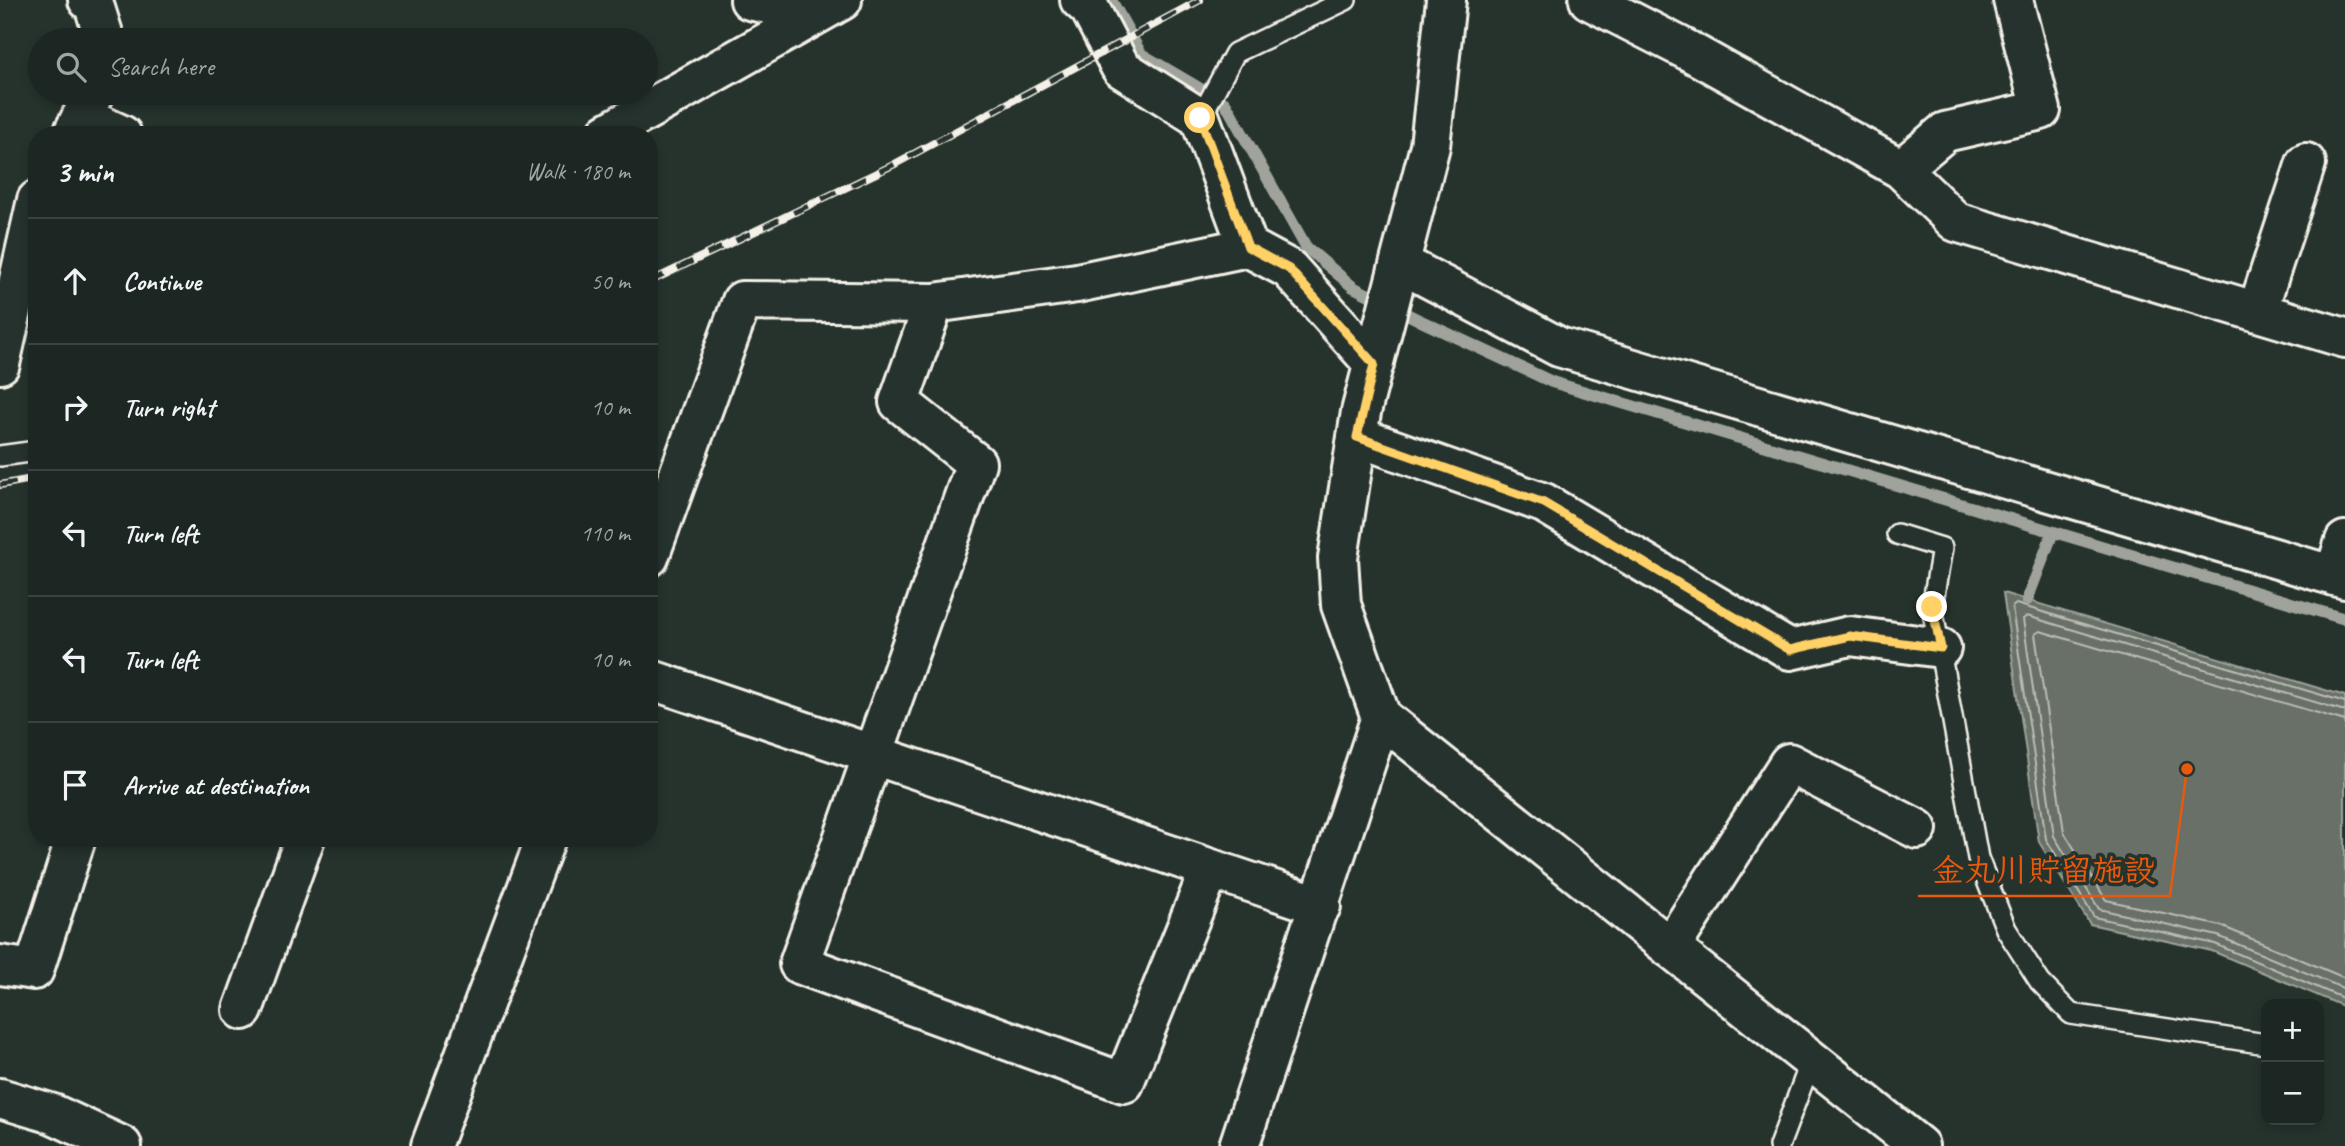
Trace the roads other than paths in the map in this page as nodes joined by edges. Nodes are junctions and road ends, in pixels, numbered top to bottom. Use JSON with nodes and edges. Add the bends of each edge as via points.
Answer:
{"nodes":[{"id":1,"x":88,"y":0,"type":"edge"},
{"id":2,"x":750,"y":0,"type":"edge"},
{"id":3,"x":1080,"y":0,"type":"edge"},
{"id":4,"x":1346,"y":0,"type":"edge"},
{"id":5,"x":1446,"y":0,"type":"edge"},
{"id":6,"x":1589,"y":0,"type":"edge"},
{"id":7,"x":2013,"y":0,"type":"edge"},
{"id":8,"x":828,"y":8,"type":"edge"},
{"id":9,"x":101,"y":28,"type":"edge"},
{"id":10,"x":658,"y":103,"type":"edge"},
{"id":11,"x":655,"y":105,"type":"edge"},
{"id":12,"x":83,"y":115,"type":"edge"},
{"id":13,"x":1200,"y":118,"type":"junction"},
{"id":14,"x":104,"y":126,"type":"edge"},
{"id":15,"x":618,"y":126,"type":"edge"},
{"id":16,"x":2306,"y":163,"type":"dead end"},
{"id":17,"x":1901,"y":169,"type":"junction"},
{"id":18,"x":28,"y":240,"type":"edge"},
{"id":19,"x":1248,"y":247,"type":"junction"},
{"id":20,"x":1400,"y":263,"type":"junction"},
{"id":21,"x":934,"y":303,"type":"junction"},
{"id":22,"x":2257,"y":312,"type":"junction"},
{"id":23,"x":2345,"y":338,"type":"edge"},
{"id":24,"x":0,"y":364,"type":"edge"},
{"id":25,"x":1374,"y":364,"type":"junction"},
{"id":26,"x":1357,"y":437,"type":"junction"},
{"id":27,"x":28,"y":452,"type":"edge"},
{"id":28,"x":0,"y":456,"type":"edge"},
{"id":29,"x":658,"y":531,"type":"edge"},
{"id":30,"x":1897,"y":534,"type":"dead end"},
{"id":31,"x":2342,"y":565,"type":"edge"},
{"id":32,"x":1941,"y":648,"type":"junction"},
{"id":33,"x":658,"y":682,"type":"edge"},
{"id":34,"x":1381,"y":717,"type":"junction"},
{"id":35,"x":875,"y":755,"type":"junction"},
{"id":36,"x":1917,"y":829,"type":"dead end"},
{"id":37,"x":73,"y":847,"type":"edge"},
{"id":38,"x":302,"y":847,"type":"edge"},
{"id":39,"x":542,"y":847,"type":"edge"},
{"id":40,"x":1210,"y":869,"type":"junction"},
{"id":41,"x":1321,"y":906,"type":"junction"},
{"id":42,"x":1670,"y":948,"type":"junction"},
{"id":43,"x":0,"y":965,"type":"edge"},
{"id":44,"x":243,"y":1010,"type":"dead end"},
{"id":45,"x":2261,"y":1043,"type":"edge"},
{"id":46,"x":1811,"y":1061,"type":"junction"},
{"id":47,"x":0,"y":1098,"type":"edge"},
{"id":48,"x":122,"y":1146,"type":"edge"},
{"id":49,"x":431,"y":1146,"type":"edge"},
{"id":50,"x":1239,"y":1146,"type":"edge"},
{"id":51,"x":1779,"y":1146,"type":"edge"},
{"id":52,"x":1919,"y":1146,"type":"edge"}],
"edges":[{"from":1,"to":9,"type":"street"},
{"from":2,"to":8,"type":"street"},
{"from":3,"to":13,"type":"street","via":[[1090,9],[1121,68]]},
{"from":4,"to":13,"type":"lane","via":[[1235,53]]},
{"from":5,"to":20,"type":"street","via":[[1430,146]]},
{"from":6,"to":17,"type":"street"},
{"from":7,"to":17,"type":"street","via":[[2041,110],[1945,132]]},
{"from":8,"to":10,"type":"street"},
{"from":11,"to":15,"type":"street"},
{"from":12,"to":14,"type":"street"},
{"from":13,"to":19,"type":"street"},
{"from":16,"to":22,"type":"street"},
{"from":17,"to":22,"type":"street","via":[[1956,222]]},
{"from":18,"to":24,"type":"street"},
{"from":19,"to":21,"type":"street","via":[[1077,283]]},
{"from":19,"to":25,"type":"street","via":[[1289,269]]},
{"from":20,"to":25,"type":"street"},
{"from":20,"to":31,"type":"street","via":[[1559,347]]},
{"from":21,"to":29,"type":"street","via":[[742,301]]},
{"from":21,"to":35,"type":"street","via":[[899,402],[976,463]]},
{"from":22,"to":23,"type":"street"},
{"from":25,"to":26,"type":"street"},
{"from":26,"to":32,"type":"street","via":[[1544,503],[1790,650],[1850,636]]},
{"from":26,"to":34,"type":"street","via":[[1338,558],[1341,605]]},
{"from":27,"to":28,"type":"lane"},
{"from":30,"to":32,"type":"lane","via":[[1942,548],[1932,607]]},
{"from":32,"to":45,"type":"lane","via":[[1978,858],[2006,929],[2040,982],[2071,1014]]},
{"from":33,"to":35,"type":"street"},
{"from":34,"to":41,"type":"street"},
{"from":34,"to":42,"type":"street"},
{"from":35,"to":40,"type":"street"},
{"from":35,"to":40,"type":"street","via":[[799,964],[1124,1083]]},
{"from":36,"to":42,"type":"street","via":[[1789,763]]},
{"from":37,"to":43,"type":"street","via":[[34,970]]},
{"from":38,"to":44,"type":"street"},
{"from":39,"to":49,"type":"street"},
{"from":40,"to":41,"type":"street"},
{"from":41,"to":50,"type":"street"},
{"from":42,"to":46,"type":"street"},
{"from":46,"to":51,"type":"lane"},
{"from":46,"to":52,"type":"street"},
{"from":47,"to":48,"type":"street","via":[[53,1114]]}]}
